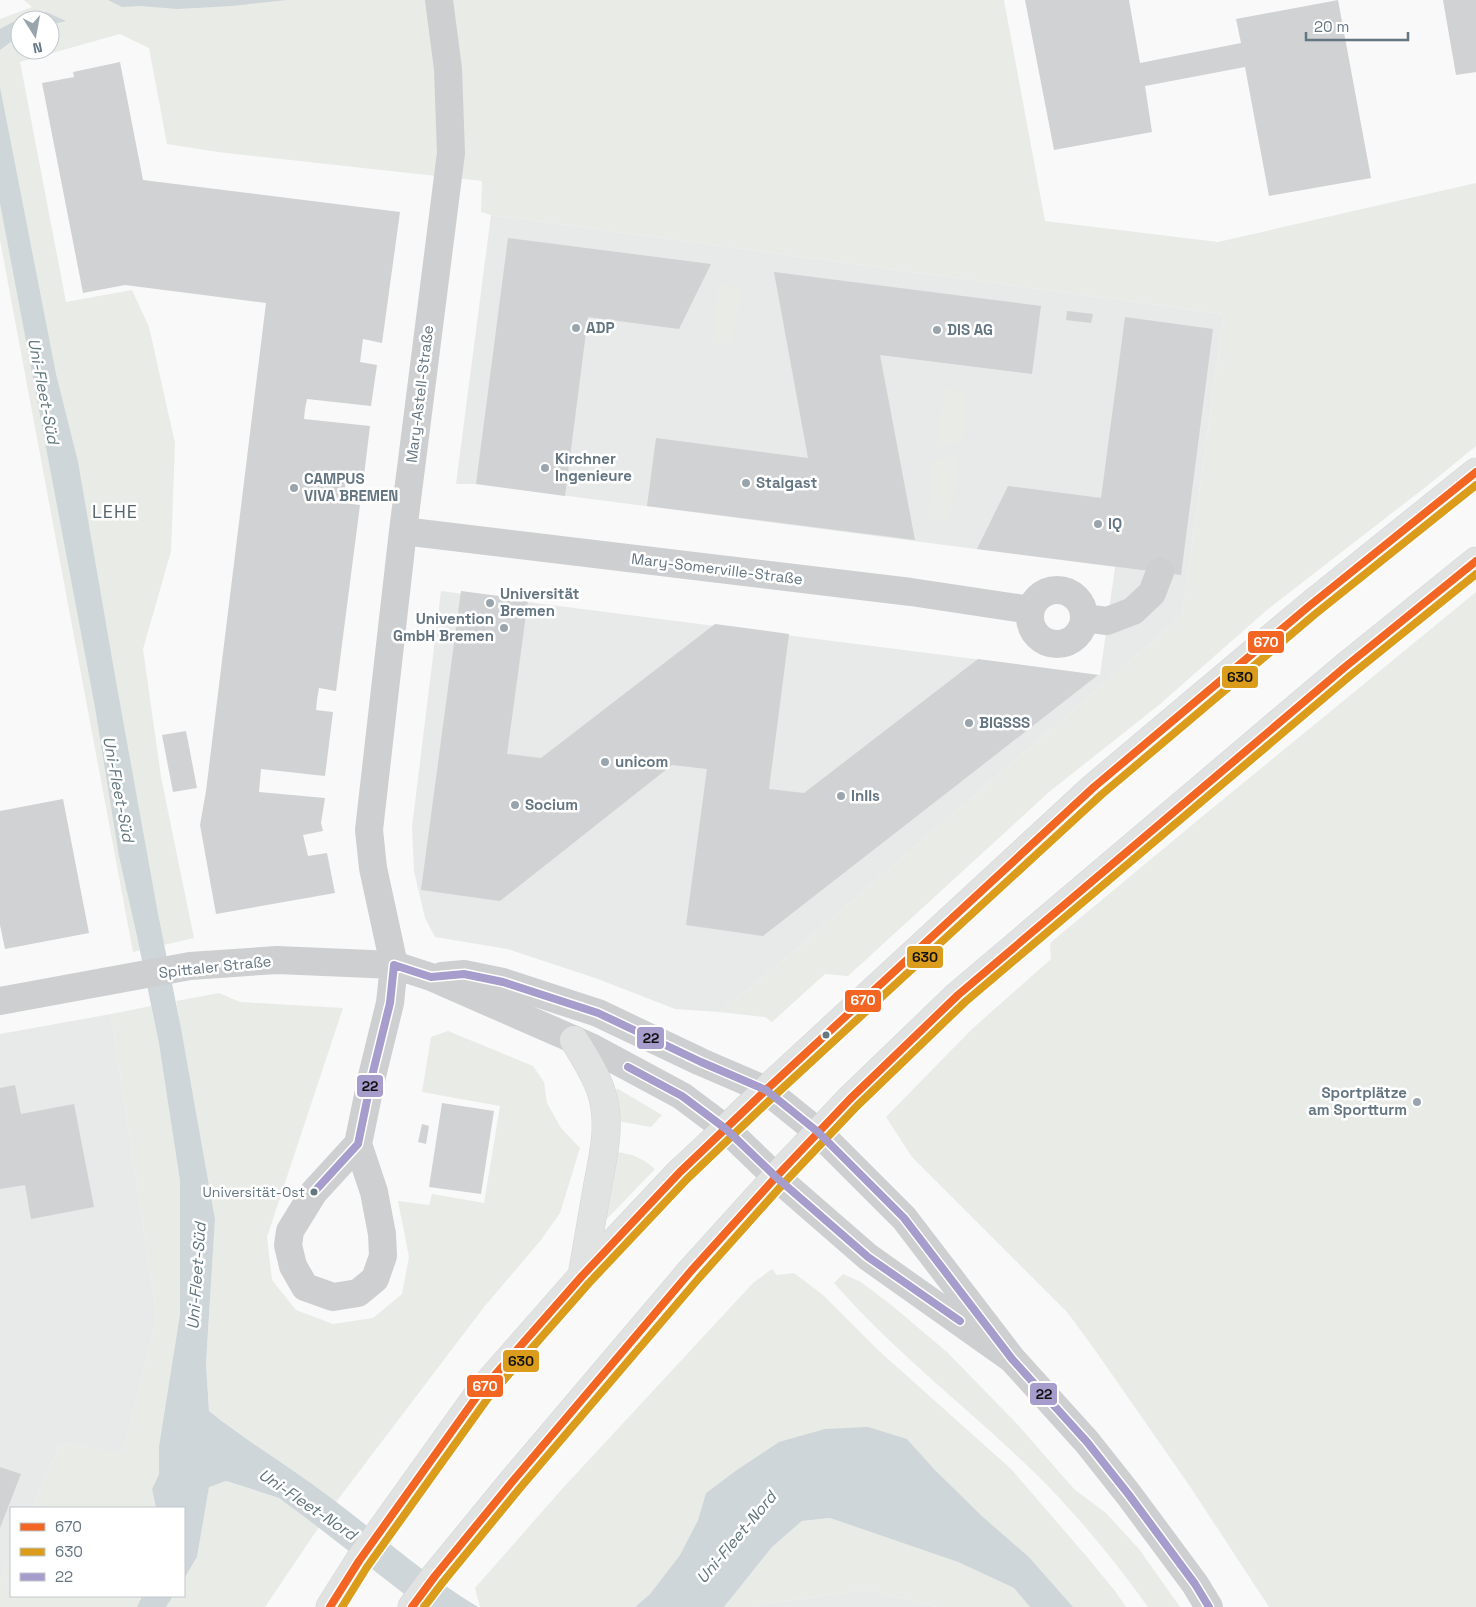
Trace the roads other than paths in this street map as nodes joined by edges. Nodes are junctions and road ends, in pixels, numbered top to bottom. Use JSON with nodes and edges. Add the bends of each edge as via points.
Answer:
{"nodes":[{"id":1,"x":439,"y":0,"type":"edge"},
{"id":2,"x":1476,"y":472,"type":"edge"},
{"id":3,"x":403,"y":531,"type":"junction"},
{"id":4,"x":1476,"y":561,"type":"edge"},
{"id":5,"x":1160,"y":572,"type":"dead end"},
{"id":6,"x":1031,"y":610,"type":"junction"},
{"id":7,"x":1084,"y":618,"type":"junction"},
{"id":8,"x":394,"y":965,"type":"junction"},
{"id":9,"x":430,"y":977,"type":"junction"},
{"id":10,"x":0,"y":1001,"type":"edge"},
{"id":11,"x":574,"y":1040,"type":"junction"},
{"id":12,"x":766,"y":1090,"type":"junction"},
{"id":13,"x":726,"y":1129,"type":"junction"},
{"id":14,"x":818,"y":1132,"type":"junction"},
{"id":15,"x":358,"y":1144,"type":"junction"},
{"id":16,"x":776,"y":1177,"type":"junction"},
{"id":17,"x":582,"y":1276,"type":"junction"},
{"id":18,"x":1012,"y":1359,"type":"junction"},
{"id":19,"x":413,"y":1605,"type":"edge"},
{"id":20,"x":330,"y":1607,"type":"edge"},
{"id":21,"x":1209,"y":1607,"type":"edge"}],
"edges":[{"from":1,"to":3,"type":"street","name":"Mary-Astell-Straße","via":[[448,69],[451,153]]},
{"from":2,"to":12,"type":"main road","via":[[1308,607],[1094,787]]},
{"from":3,"to":6,"type":"street","name":"Mary-Somerville-Straße","via":[[911,592]]},
{"from":3,"to":8,"type":"street","name":"Mary-Astell-Straße","via":[[369,830],[373,868]]},
{"from":4,"to":14,"type":"main road","via":[[958,995]]},
{"from":5,"to":7,"type":"street","via":[[1152,593],[1132,611],[1106,621]]},
{"from":6,"to":7,"type":"street","via":[[1044,593],[1056,590],[1076,598]]},
{"from":6,"to":7,"type":"street","via":[[1030,620],[1039,638],[1058,644],[1076,636]]},
{"from":8,"to":9,"type":"street","name":"Spittaler Straße"},
{"from":8,"to":10,"type":"street","name":"Spittaler Straße","via":[[276,960],[190,966]]},
{"from":8,"to":15,"type":"street","name":"Mary-Astell-Straße","via":[[390,1003]]},
{"from":9,"to":11,"type":"street","name":"Spittaler Straße"},
{"from":9,"to":12,"type":"street","name":"Spittaler Straße","via":[[464,974],[504,982],[598,1013]]},
{"from":11,"to":13,"type":"street","name":"Spittaler Straße","via":[[682,1096]]},
{"from":11,"to":17,"type":"main road","via":[[602,1092],[607,1134]]},
{"from":12,"to":13,"type":"main road"},
{"from":12,"to":14,"type":"street","name":"Spittaler Straße"},
{"from":13,"to":16,"type":"street","name":"Spittaler Straße"},
{"from":13,"to":17,"type":"main road","via":[[680,1172]]},
{"from":14,"to":16,"type":"main road"},
{"from":14,"to":18,"type":"street","name":"Spittaler Straße","via":[[904,1218]]},
{"from":15,"to":15,"type":"street","via":[[314,1192],[290,1231],[288,1245],[293,1266],[305,1287],[333,1297],[358,1293],[375,1280],[383,1256],[374,1192]]},
{"from":16,"to":18,"type":"street","name":"Spittaler Straße","via":[[868,1257]]},
{"from":16,"to":19,"type":"main road","via":[[691,1271],[512,1482]]},
{"from":17,"to":20,"type":"main road","via":[[480,1392],[359,1561]]},
{"from":18,"to":21,"type":"street","via":[[1112,1473]]}]}
